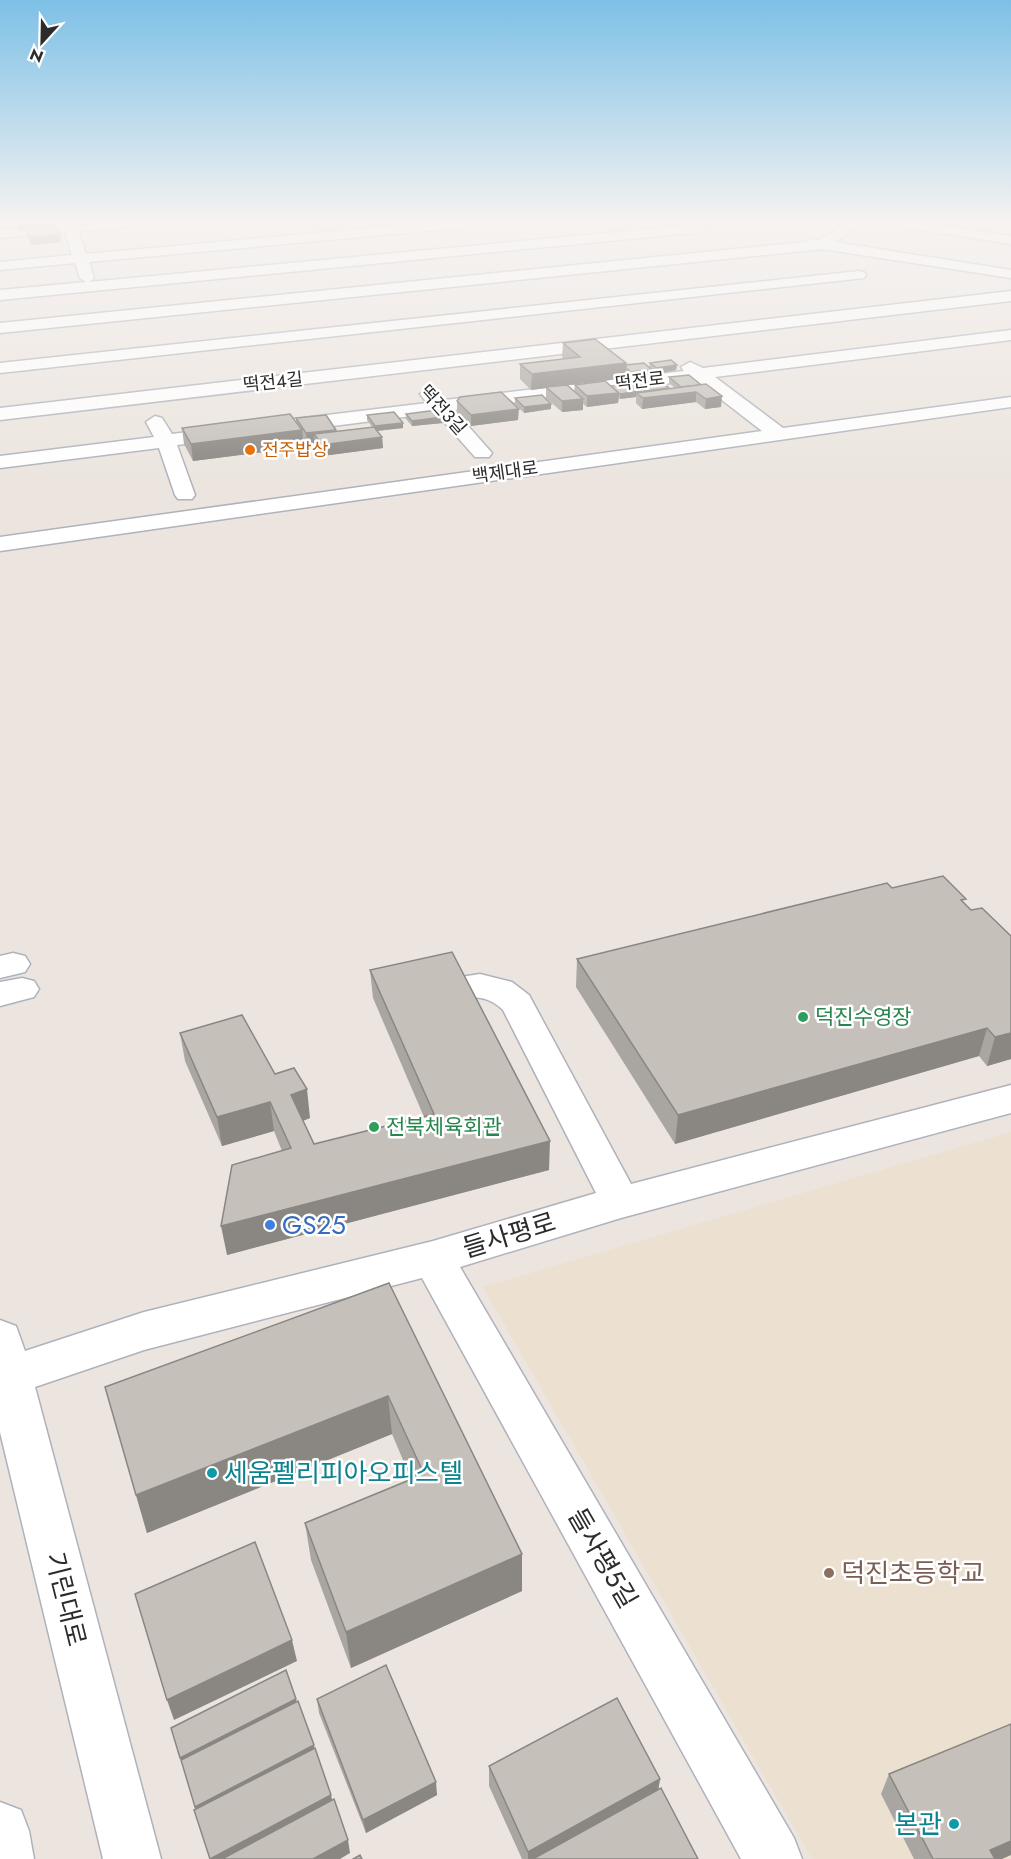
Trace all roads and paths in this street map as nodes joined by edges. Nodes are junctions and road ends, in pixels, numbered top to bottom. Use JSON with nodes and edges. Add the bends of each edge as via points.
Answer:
{"nodes":[{"id":1,"x":103,"y":308,"type":"edge"},
{"id":2,"x":207,"y":308,"type":"edge"},
{"id":3,"x":351,"y":308,"type":"edge"},
{"id":4,"x":562,"y":308,"type":"edge"},
{"id":5,"x":610,"y":308,"type":"edge"},
{"id":6,"x":914,"y":308,"type":"edge"},
{"id":7,"x":922,"y":308,"type":"edge"},
{"id":8,"x":108,"y":317,"type":"junction"},
{"id":9,"x":942,"y":318,"type":"dead end"},
{"id":10,"x":0,"y":328,"type":"edge"},
{"id":11,"x":963,"y":328,"type":"dead end"},
{"id":12,"x":372,"y":329,"type":"junction"},
{"id":13,"x":1011,"y":335,"type":"edge"},
{"id":14,"x":651,"y":338,"type":"junction"},
{"id":15,"x":983,"y":339,"type":"junction"},
{"id":16,"x":1011,"y":352,"type":"edge"},
{"id":17,"x":122,"y":355,"type":"junction"},
{"id":18,"x":465,"y":361,"type":"joint"},
{"id":19,"x":0,"y":368,"type":"edge"},
{"id":20,"x":405,"y":368,"type":"junction"},
{"id":21,"x":699,"y":374,"type":"junction"},
{"id":22,"x":1011,"y":383,"type":"edge"},
{"id":23,"x":964,"y":389,"type":"dead end"},
{"id":24,"x":141,"y":397,"type":"junction"},
{"id":25,"x":1011,"y":402,"type":"edge"},
{"id":26,"x":439,"y":406,"type":"junction"},
{"id":27,"x":821,"y":408,"type":"dead end"},
{"id":28,"x":783,"y":413,"type":"dead end"},
{"id":29,"x":0,"y":414,"type":"edge"},
{"id":30,"x":754,"y":416,"type":"junction"},
{"id":31,"x":890,"y":419,"type":"junction"},
{"id":32,"x":728,"y":420,"type":"dead end"},
{"id":33,"x":846,"y":424,"type":"junction"},
{"id":34,"x":268,"y":428,"type":"edge"},
{"id":35,"x":245,"y":431,"type":"edge"},
{"id":36,"x":910,"y":432,"type":"dead end"},
{"id":37,"x":777,"y":433,"type":"junction"},
{"id":38,"x":166,"y":441,"type":"junction"},
{"id":39,"x":505,"y":450,"type":"dead end"},
{"id":40,"x":482,"y":453,"type":"junction"},
{"id":41,"x":459,"y":456,"type":"dead end"},
{"id":42,"x":0,"y":462,"type":"edge"},
{"id":43,"x":209,"y":492,"type":"dead end"},
{"id":44,"x":186,"y":495,"type":"junction"},
{"id":45,"x":162,"y":499,"type":"dead end"},
{"id":46,"x":274,"y":505,"type":"junction"},
{"id":47,"x":291,"y":527,"type":"dead end"},
{"id":48,"x":0,"y":544,"type":"edge"},
{"id":49,"x":466,"y":986,"type":"edge"},
{"id":50,"x":1011,"y":1099,"type":"edge"},
{"id":51,"x":621,"y":1202,"type":"junction"},
{"id":52,"x":433,"y":1258,"type":"junction"},
{"id":53,"x":5,"y":1358,"type":"edge"},
{"id":54,"x":0,"y":1831,"type":"edge"},
{"id":55,"x":5,"y":1859,"type":"edge"},
{"id":56,"x":132,"y":1859,"type":"edge"},
{"id":57,"x":773,"y":1859,"type":"edge"}],
"edges":[{"from":1,"to":8,"type":"street"},
{"from":2,"to":8,"type":"street"},
{"from":3,"to":12,"type":"street","name":"떡전3길"},
{"from":4,"to":12,"type":"street"},
{"from":5,"to":14,"type":"street","name":"떡전로"},
{"from":6,"to":14,"type":"street","name":"떡전로"},
{"from":7,"to":9,"type":"street"},
{"from":8,"to":10,"type":"street"},
{"from":8,"to":17,"type":"street"},
{"from":11,"to":15,"type":"street"},
{"from":12,"to":17,"type":"street"},
{"from":12,"to":20,"type":"street","name":"떡전3길"},
{"from":13,"to":15,"type":"street","name":"떡전로"},
{"from":14,"to":18,"type":"street","name":"떡전로"},
{"from":14,"to":21,"type":"street","name":"떡전로"},
{"from":15,"to":16,"type":"street"},
{"from":15,"to":21,"type":"street","name":"떡전로"},
{"from":17,"to":19,"type":"street"},
{"from":17,"to":24,"type":"street"},
{"from":18,"to":20,"type":"street","name":"떡전3길"},
{"from":20,"to":24,"type":"street","name":"떡전4길"},
{"from":20,"to":26,"type":"street","name":"떡전3길"},
{"from":21,"to":26,"type":"street","name":"떡전로"},
{"from":21,"to":30,"type":"street","name":"떡전로"},
{"from":22,"to":23,"type":"street"},
{"from":24,"to":29,"type":"street","name":"떡전4길"},
{"from":24,"to":38,"type":"street"},
{"from":25,"to":31,"type":"street","name":"백제대로"},
{"from":26,"to":34,"type":"street"},
{"from":26,"to":40,"type":"street","name":"떡전3길"},
{"from":27,"to":33,"type":"street"},
{"from":28,"to":30,"type":"street"},
{"from":30,"to":32,"type":"street"},
{"from":30,"to":37,"type":"street","name":"떡전로"},
{"from":31,"to":33,"type":"street","name":"백제대로"},
{"from":31,"to":36,"type":"street"},
{"from":33,"to":37,"type":"street","name":"백제대로"},
{"from":35,"to":38,"type":"street"},
{"from":37,"to":46,"type":"street","name":"백제대로"},
{"from":38,"to":42,"type":"street"},
{"from":38,"to":44,"type":"street"},
{"from":39,"to":40,"type":"street","name":"백제대로"},
{"from":40,"to":41,"type":"street","name":"백제대로"},
{"from":43,"to":44,"type":"street"},
{"from":44,"to":45,"type":"street"},
{"from":46,"to":47,"type":"street"},
{"from":46,"to":48,"type":"street","name":"백제대로"},
{"from":49,"to":51,"type":"street","via":[[498,989],[517,1003]]},
{"from":50,"to":51,"type":"street","name":"들사평로"},
{"from":51,"to":52,"type":"street","name":"들사평로"},
{"from":52,"to":53,"type":"street","name":"들사평로","via":[[144,1331]]},
{"from":52,"to":57,"type":"street","name":"들사평5길"},
{"from":53,"to":56,"type":"street","name":"기린대로"},
{"from":54,"to":55,"type":"street"}]}
